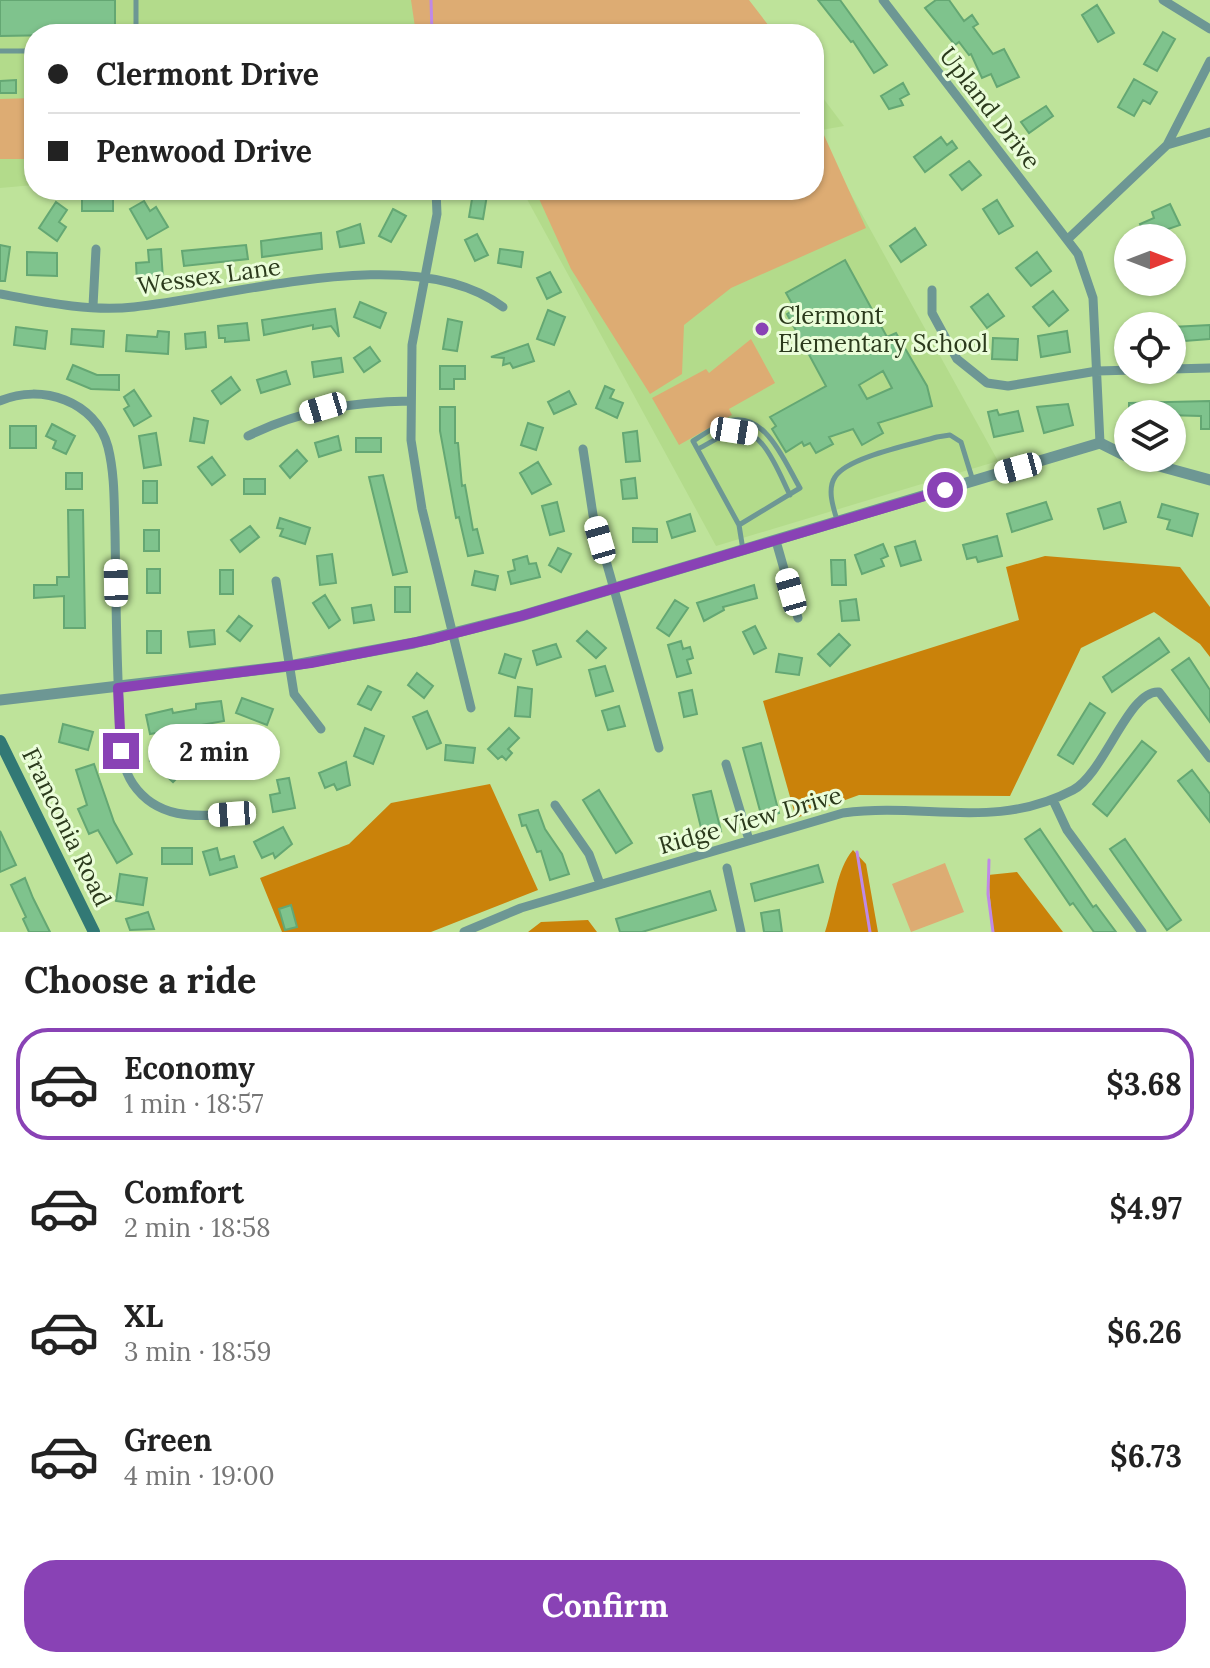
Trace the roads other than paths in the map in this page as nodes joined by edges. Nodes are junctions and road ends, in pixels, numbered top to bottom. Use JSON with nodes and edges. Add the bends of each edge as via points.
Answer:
{"nodes":[{"id":1,"x":136,"y":0,"type":"edge"},
{"id":2,"x":883,"y":0,"type":"edge"},
{"id":3,"x":1163,"y":0,"type":"edge"},
{"id":4,"x":136,"y":24,"type":"edge"},
{"id":5,"x":1210,"y":29,"type":"edge"},
{"id":6,"x":0,"y":51,"type":"edge"},
{"id":7,"x":24,"y":51,"type":"edge"},
{"id":8,"x":1210,"y":61,"type":"edge"},
{"id":9,"x":1210,"y":132,"type":"edge"},
{"id":10,"x":1167,"y":145,"type":"junction"},
{"id":11,"x":436,"y":200,"type":"edge"},
{"id":12,"x":1069,"y":238,"type":"junction"},
{"id":13,"x":96,"y":249,"type":"dead end"},
{"id":14,"x":423,"y":279,"type":"junction"},
{"id":15,"x":932,"y":290,"type":"dead end"},
{"id":16,"x":0,"y":294,"type":"edge"},
{"id":17,"x":93,"y":306,"type":"junction"},
{"id":18,"x":503,"y":307,"type":"dead end"},
{"id":19,"x":1210,"y":368,"type":"edge"},
{"id":20,"x":1186,"y":369,"type":"edge"},
{"id":21,"x":1097,"y":371,"type":"junction"},
{"id":22,"x":1114,"y":371,"type":"edge"},
{"id":23,"x":0,"y":401,"type":"edge"},
{"id":24,"x":410,"y":401,"type":"junction"},
{"id":25,"x":248,"y":436,"type":"dead end"},
{"id":26,"x":1100,"y":443,"type":"junction"},
{"id":27,"x":583,"y":449,"type":"dead end"},
{"id":28,"x":698,"y":449,"type":"junction"},
{"id":29,"x":1114,"y":450,"type":"edge"},
{"id":30,"x":1182,"y":472,"type":"edge"},
{"id":31,"x":1210,"y":480,"type":"edge"},
{"id":32,"x":973,"y":481,"type":"junction"},
{"id":33,"x":790,"y":495,"type":"junction"},
{"id":34,"x":837,"y":522,"type":"junction"},
{"id":35,"x":739,"y":525,"type":"junction"},
{"id":36,"x":776,"y":541,"type":"junction"},
{"id":37,"x":743,"y":551,"type":"junction"},
{"id":38,"x":276,"y":581,"type":"dead end"},
{"id":39,"x":614,"y":589,"type":"junction"},
{"id":40,"x":798,"y":618,"type":"dead end"},
{"id":41,"x":453,"y":634,"type":"junction"},
{"id":42,"x":289,"y":666,"type":"junction"},
{"id":43,"x":118,"y":688,"type":"junction"},
{"id":44,"x":0,"y":700,"type":"edge"},
{"id":45,"x":471,"y":708,"type":"dead end"},
{"id":46,"x":321,"y":729,"type":"dead end"},
{"id":47,"x":0,"y":741,"type":"edge"},
{"id":48,"x":659,"y":748,"type":"dead end"},
{"id":49,"x":1210,"y":758,"type":"edge"},
{"id":50,"x":726,"y":764,"type":"dead end"},
{"id":51,"x":1053,"y":800,"type":"junction"},
{"id":52,"x":555,"y":805,"type":"dead end"},
{"id":53,"x":232,"y":814,"type":"dead end"},
{"id":54,"x":749,"y":840,"type":"junction"},
{"id":55,"x":727,"y":868,"type":"dead end"},
{"id":56,"x":600,"y":884,"type":"junction"},
{"id":57,"x":94,"y":932,"type":"edge"},
{"id":58,"x":464,"y":932,"type":"edge"},
{"id":59,"x":741,"y":932,"type":"edge"},
{"id":60,"x":1142,"y":932,"type":"edge"}],
"edges":[{"from":1,"to":4,"type":"lane"},
{"from":2,"to":12,"type":"street","name":"Upland Drive"},
{"from":3,"to":5,"type":"street"},
{"from":6,"to":7,"type":"lane"},
{"from":8,"to":10,"type":"street"},
{"from":9,"to":10,"type":"street"},
{"from":10,"to":12,"type":"street"},
{"from":11,"to":14,"type":"street"},
{"from":12,"to":21,"type":"street","name":"Upland Drive","via":[[1093,298]]},
{"from":13,"to":17,"type":"street"},
{"from":14,"to":17,"type":"street","name":"Wessex Lane","via":[[362,273],[130,307]]},
{"from":14,"to":18,"type":"street","name":"Wessex Lane","via":[[479,290]]},
{"from":14,"to":24,"type":"street"},
{"from":15,"to":21,"type":"street","via":[[932,313],[957,359],[987,383],[1008,386]]},
{"from":16,"to":17,"type":"street","name":"Wessex Lane"},
{"from":19,"to":20,"type":"street"},
{"from":21,"to":22,"type":"street"},
{"from":21,"to":26,"type":"street","name":"Upland Drive"},
{"from":23,"to":43,"type":"street","via":[[35,393],[66,400],[91,417],[106,440],[113,473]]},
{"from":24,"to":25,"type":"street","via":[[323,408]]},
{"from":24,"to":41,"type":"street","via":[[417,484]]},
{"from":26,"to":29,"type":"street"},
{"from":26,"to":32,"type":"street"},
{"from":27,"to":39,"type":"street","via":[[590,506]]},
{"from":28,"to":33,"type":"lane","via":[[734,431],[753,434]]},
{"from":28,"to":33,"type":"lane","via":[[693,441],[727,422],[750,423],[762,429],[800,488]]},
{"from":28,"to":35,"type":"lane"},
{"from":30,"to":31,"type":"street"},
{"from":32,"to":34,"type":"street"},
{"from":32,"to":34,"type":"lane","via":[[961,442],[950,435],[937,437],[845,465],[833,478],[831,490]]},
{"from":33,"to":35,"type":"lane"},
{"from":34,"to":36,"type":"street"},
{"from":35,"to":37,"type":"lane"},
{"from":36,"to":37,"type":"street"},
{"from":36,"to":40,"type":"street"},
{"from":37,"to":39,"type":"street"},
{"from":38,"to":42,"type":"street"},
{"from":39,"to":41,"type":"street"},
{"from":39,"to":48,"type":"street"},
{"from":41,"to":42,"type":"street"},
{"from":41,"to":45,"type":"street"},
{"from":42,"to":43,"type":"street"},
{"from":42,"to":46,"type":"street","via":[[299,704]]},
{"from":43,"to":44,"type":"street"},
{"from":43,"to":53,"type":"street","via":[[122,759],[140,792],[179,815]]},
{"from":47,"to":57,"type":"main road","name":"Franconia Road"},
{"from":49,"to":51,"type":"street","name":"Ridge View Drive","via":[[1153,691],[1137,700],[1088,780]]},
{"from":50,"to":54,"type":"street"},
{"from":51,"to":54,"type":"street","name":"Ridge View Drive","via":[[972,815],[869,809]]},
{"from":51,"to":60,"type":"street","via":[[1067,830]]},
{"from":52,"to":56,"type":"street","via":[[589,854]]},
{"from":54,"to":56,"type":"street","name":"Ridge View Drive"},
{"from":55,"to":59,"type":"street"},
{"from":56,"to":58,"type":"street","name":"Ridge View Drive"}]}
